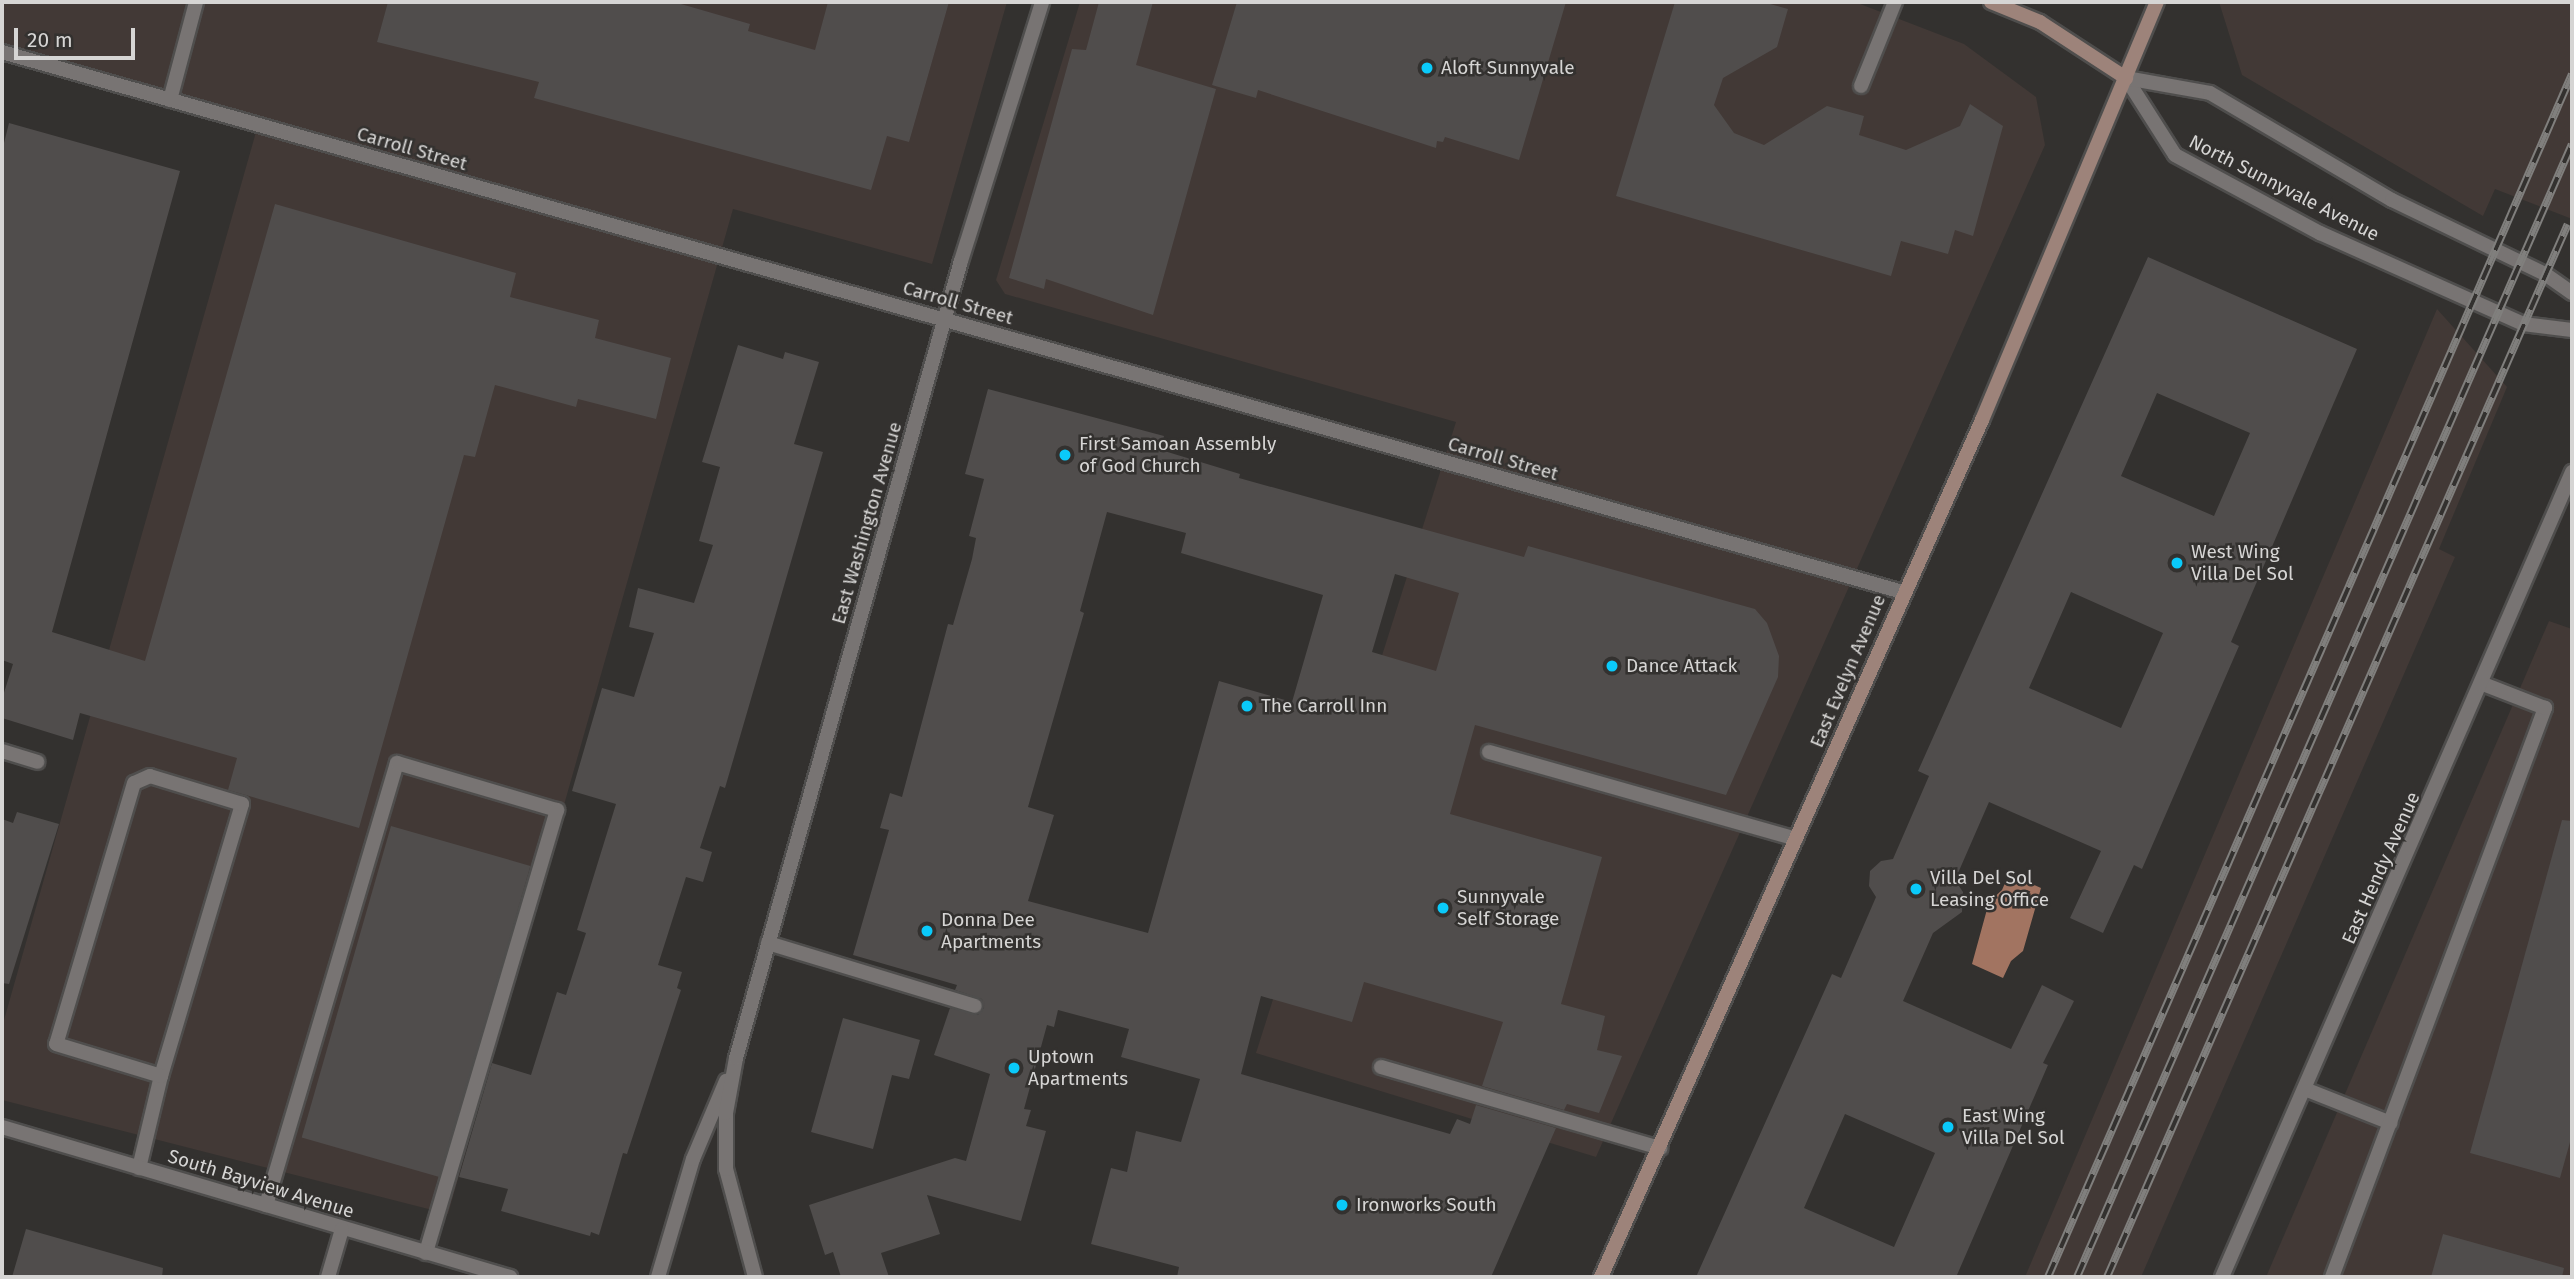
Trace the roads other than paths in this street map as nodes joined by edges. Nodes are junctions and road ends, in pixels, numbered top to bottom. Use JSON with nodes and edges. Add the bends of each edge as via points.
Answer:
{"nodes":[{"id":1,"x":196,"y":2,"type":"edge"},
{"id":2,"x":1042,"y":2,"type":"edge"},
{"id":3,"x":1895,"y":2,"type":"edge"},
{"id":4,"x":1991,"y":2,"type":"edge"},
{"id":5,"x":2157,"y":2,"type":"edge"},
{"id":6,"x":2,"y":52,"type":"edge"},
{"id":7,"x":2126,"y":78,"type":"junction"},
{"id":8,"x":1861,"y":86,"type":"dead end"},
{"id":9,"x":170,"y":100,"type":"junction"},
{"id":10,"x":2572,"y":293,"type":"edge"},
{"id":11,"x":945,"y":320,"type":"junction"},
{"id":12,"x":2572,"y":330,"type":"edge"},
{"id":13,"x":2572,"y":472,"type":"edge"},
{"id":14,"x":1903,"y":592,"type":"junction"},
{"id":15,"x":2483,"y":684,"type":"junction"},
{"id":16,"x":2,"y":751,"type":"edge"},
{"id":17,"x":1489,"y":752,"type":"dead end"},
{"id":18,"x":37,"y":762,"type":"dead end"},
{"id":19,"x":1796,"y":839,"type":"junction"},
{"id":20,"x":768,"y":943,"type":"junction"},
{"id":21,"x":975,"y":1006,"type":"dead end"},
{"id":22,"x":736,"y":1058,"type":"junction"},
{"id":23,"x":1381,"y":1067,"type":"dead end"},
{"id":24,"x":161,"y":1076,"type":"junction"},
{"id":25,"x":2305,"y":1089,"type":"junction"},
{"id":26,"x":2391,"y":1123,"type":"junction"},
{"id":27,"x":2,"y":1127,"type":"edge"},
{"id":28,"x":1660,"y":1148,"type":"junction"},
{"id":29,"x":139,"y":1168,"type":"junction"},
{"id":30,"x":266,"y":1205,"type":"junction"},
{"id":31,"x":342,"y":1229,"type":"junction"},
{"id":32,"x":426,"y":1253,"type":"junction"},
{"id":33,"x":328,"y":1277,"type":"edge"},
{"id":34,"x":510,"y":1277,"type":"edge"},
{"id":35,"x":658,"y":1277,"type":"edge"},
{"id":36,"x":755,"y":1277,"type":"edge"},
{"id":37,"x":1601,"y":1277,"type":"edge"},
{"id":38,"x":2222,"y":1277,"type":"edge"},
{"id":39,"x":2332,"y":1277,"type":"edge"}],
"edges":[{"from":1,"to":9,"type":"street"},
{"from":2,"to":11,"type":"street","name":"East Washington Avenue"},
{"from":3,"to":8,"type":"street"},
{"from":4,"to":7,"type":"main road","via":[[2040,22]]},
{"from":5,"to":7,"type":"main road","name":"East Evelyn Avenue"},
{"from":6,"to":9,"type":"street","name":"Carroll Street"},
{"from":7,"to":10,"type":"street","name":"North Sunnyvale Avenue","via":[[2210,93],[2392,200],[2545,274]]},
{"from":7,"to":12,"type":"street","name":"North Sunnyvale Avenue","via":[[2175,155],[2320,233],[2523,324]]},
{"from":7,"to":14,"type":"main road","name":"East Evelyn Avenue","via":[[1982,420]]},
{"from":9,"to":11,"type":"street","name":"Carroll Street"},
{"from":11,"to":14,"type":"street","name":"Carroll Street"},
{"from":11,"to":20,"type":"street","name":"East Washington Avenue"},
{"from":13,"to":15,"type":"street","name":"East Hendy Avenue"},
{"from":14,"to":19,"type":"main road","name":"East Evelyn Avenue"},
{"from":15,"to":25,"type":"street","name":"East Hendy Avenue"},
{"from":15,"to":26,"type":"street","via":[[2545,708]]},
{"from":16,"to":18,"type":"street"},
{"from":17,"to":19,"type":"street"},
{"from":19,"to":28,"type":"main road","name":"East Evelyn Avenue"},
{"from":20,"to":21,"type":"street"},
{"from":20,"to":22,"type":"street","name":"East Washington Avenue"},
{"from":22,"to":35,"type":"street","name":"East Washington Avenue","via":[[693,1159]]},
{"from":22,"to":36,"type":"street","name":"East Washington Avenue","via":[[726,1113],[726,1169]]},
{"from":23,"to":28,"type":"street"},
{"from":24,"to":24,"type":"street","via":[[57,1044],[134,783],[150,776],[242,804]]},
{"from":24,"to":29,"type":"street"},
{"from":25,"to":26,"type":"street"},
{"from":25,"to":38,"type":"street","name":"East Hendy Avenue"},
{"from":26,"to":39,"type":"street"},
{"from":27,"to":29,"type":"street","name":"South Bayview Avenue"},
{"from":28,"to":37,"type":"main road","name":"East Evelyn Avenue"},
{"from":29,"to":30,"type":"street","name":"South Bayview Avenue"},
{"from":30,"to":31,"type":"street","name":"South Bayview Avenue"},
{"from":30,"to":32,"type":"street","via":[[397,762],[556,810]]},
{"from":31,"to":32,"type":"street","name":"South Bayview Avenue"},
{"from":31,"to":33,"type":"street"},
{"from":32,"to":34,"type":"street","name":"South Bayview Avenue"}]}
